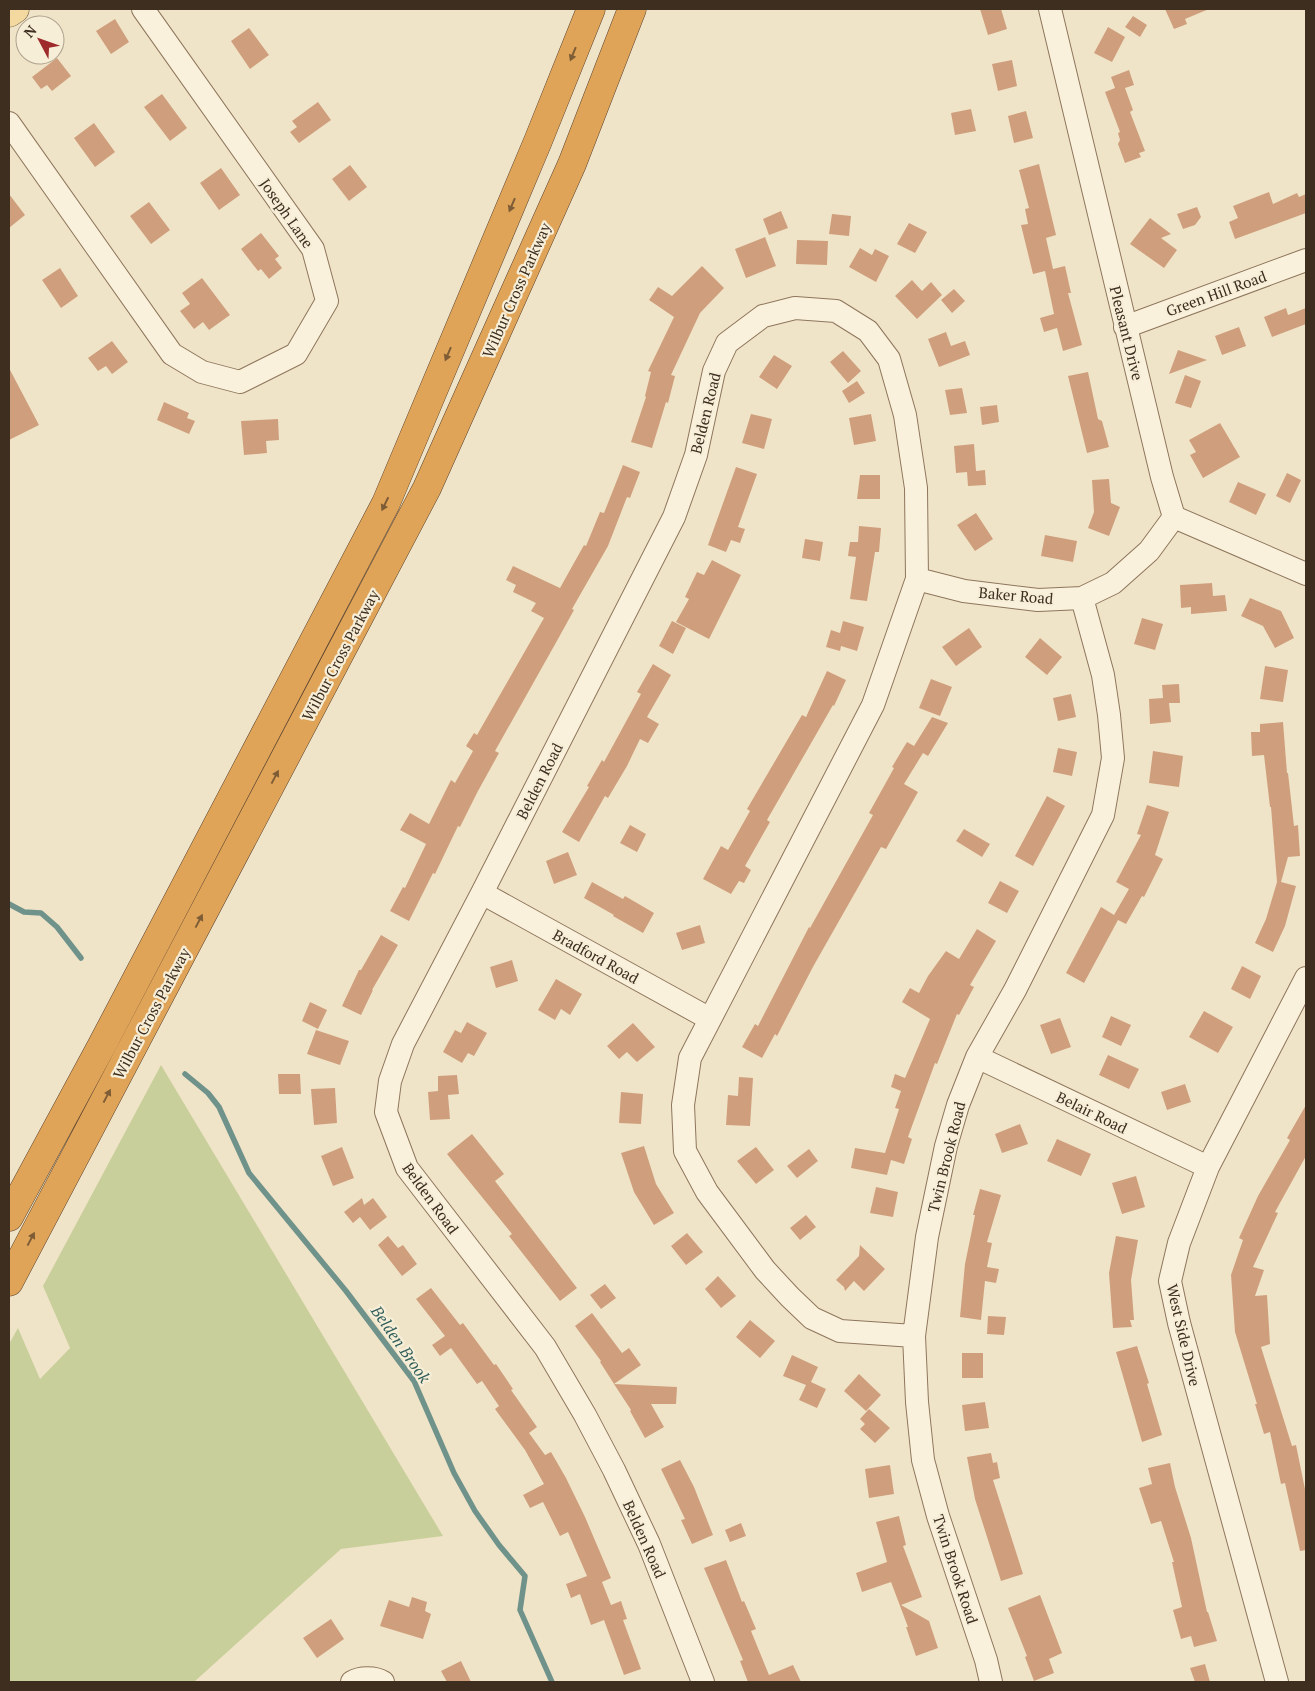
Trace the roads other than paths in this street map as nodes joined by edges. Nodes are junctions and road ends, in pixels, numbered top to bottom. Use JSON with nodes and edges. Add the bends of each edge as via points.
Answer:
{"nodes":[{"id":1,"x":15,"y":9,"type":"edge"},
{"id":2,"x":143,"y":9,"type":"edge"},
{"id":3,"x":591,"y":9,"type":"edge"},
{"id":4,"x":632,"y":9,"type":"edge"},
{"id":5,"x":1050,"y":9,"type":"edge"},
{"id":6,"x":9,"y":13,"type":"edge"},
{"id":7,"x":9,"y":123,"type":"edge"},
{"id":8,"x":1306,"y":260,"type":"edge"},
{"id":9,"x":1125,"y":327,"type":"junction"},
{"id":10,"x":1174,"y":517,"type":"junction"},
{"id":11,"x":1306,"y":574,"type":"edge"},
{"id":12,"x":917,"y":579,"type":"junction"},
{"id":13,"x":1082,"y":598,"type":"junction"},
{"id":14,"x":482,"y":893,"type":"junction"},
{"id":15,"x":1306,"y":978,"type":"edge"},
{"id":16,"x":710,"y":1019,"type":"junction"},
{"id":17,"x":977,"y":1057,"type":"junction"},
{"id":18,"x":1208,"y":1167,"type":"junction"},
{"id":19,"x":9,"y":1217,"type":"edge"},
{"id":20,"x":9,"y":1282,"type":"edge"},
{"id":21,"x":914,"y":1336,"type":"junction"},
{"id":22,"x":352,"y":1682,"type":"edge"},
{"id":23,"x":383,"y":1682,"type":"edge"},
{"id":24,"x":703,"y":1682,"type":"edge"},
{"id":25,"x":991,"y":1682,"type":"edge"},
{"id":26,"x":1277,"y":1682,"type":"edge"}],
"edges":[{"from":1,"to":6,"type":"main road"},
{"from":2,"to":7,"type":"street","name":"Joseph Lane","via":[[313,248],[327,301],[296,354],[240,382],[202,372],[172,354]]},
{"from":3,"to":19,"type":"highway","name":"Wilbur Cross Parkway","one_way":true,"via":[[386,503]]},
{"from":20,"to":4,"type":"highway","name":"Wilbur Cross Parkway","one_way":true,"via":[[428,488],[572,164]]},
{"from":5,"to":9,"type":"street","name":"Pleasant Drive"},
{"from":8,"to":9,"type":"street","name":"Green Hill Road"},
{"from":9,"to":10,"type":"street","name":"Pleasant Drive"},
{"from":10,"to":11,"type":"street"},
{"from":10,"to":13,"type":"street","name":"Baker Road","via":[[1149,551],[1113,583]]},
{"from":12,"to":13,"type":"street","name":"Baker Road","via":[[964,591],[1038,600]]},
{"from":12,"to":14,"type":"street","name":"Belden Road","via":[[916,488],[905,415],[889,359],[868,331],[836,311],[795,308],[762,316],[726,343],[714,371],[696,455],[674,517]]},
{"from":12,"to":16,"type":"street","name":"Belden Road","via":[[873,705]]},
{"from":13,"to":17,"type":"street","name":"Twin Brook Road","via":[[1103,675],[1109,715],[1113,758],[1103,815],[1015,990]]},
{"from":14,"to":16,"type":"street","name":"Bradford Road"},
{"from":14,"to":24,"type":"street","name":"Belden Road","via":[[403,1044],[390,1081],[386,1112],[406,1168],[545,1348],[585,1415],[649,1544]]},
{"from":15,"to":18,"type":"street","name":"West Side Drive"},
{"from":16,"to":21,"type":"street","name":"Belden Road","via":[[690,1058],[683,1105],[685,1151],[707,1192],[765,1270],[812,1318],[840,1331]]},
{"from":17,"to":18,"type":"street","name":"Belair Road"},
{"from":17,"to":21,"type":"street","name":"Twin Brook Road","via":[[946,1146],[927,1237]]},
{"from":18,"to":26,"type":"street","name":"West Side Drive","via":[[1179,1243],[1170,1281]]},
{"from":21,"to":25,"type":"street","name":"Twin Brook Road","via":[[923,1460]]},
{"from":22,"to":23,"type":"street","via":[[356,1679],[378,1679]]}]}
